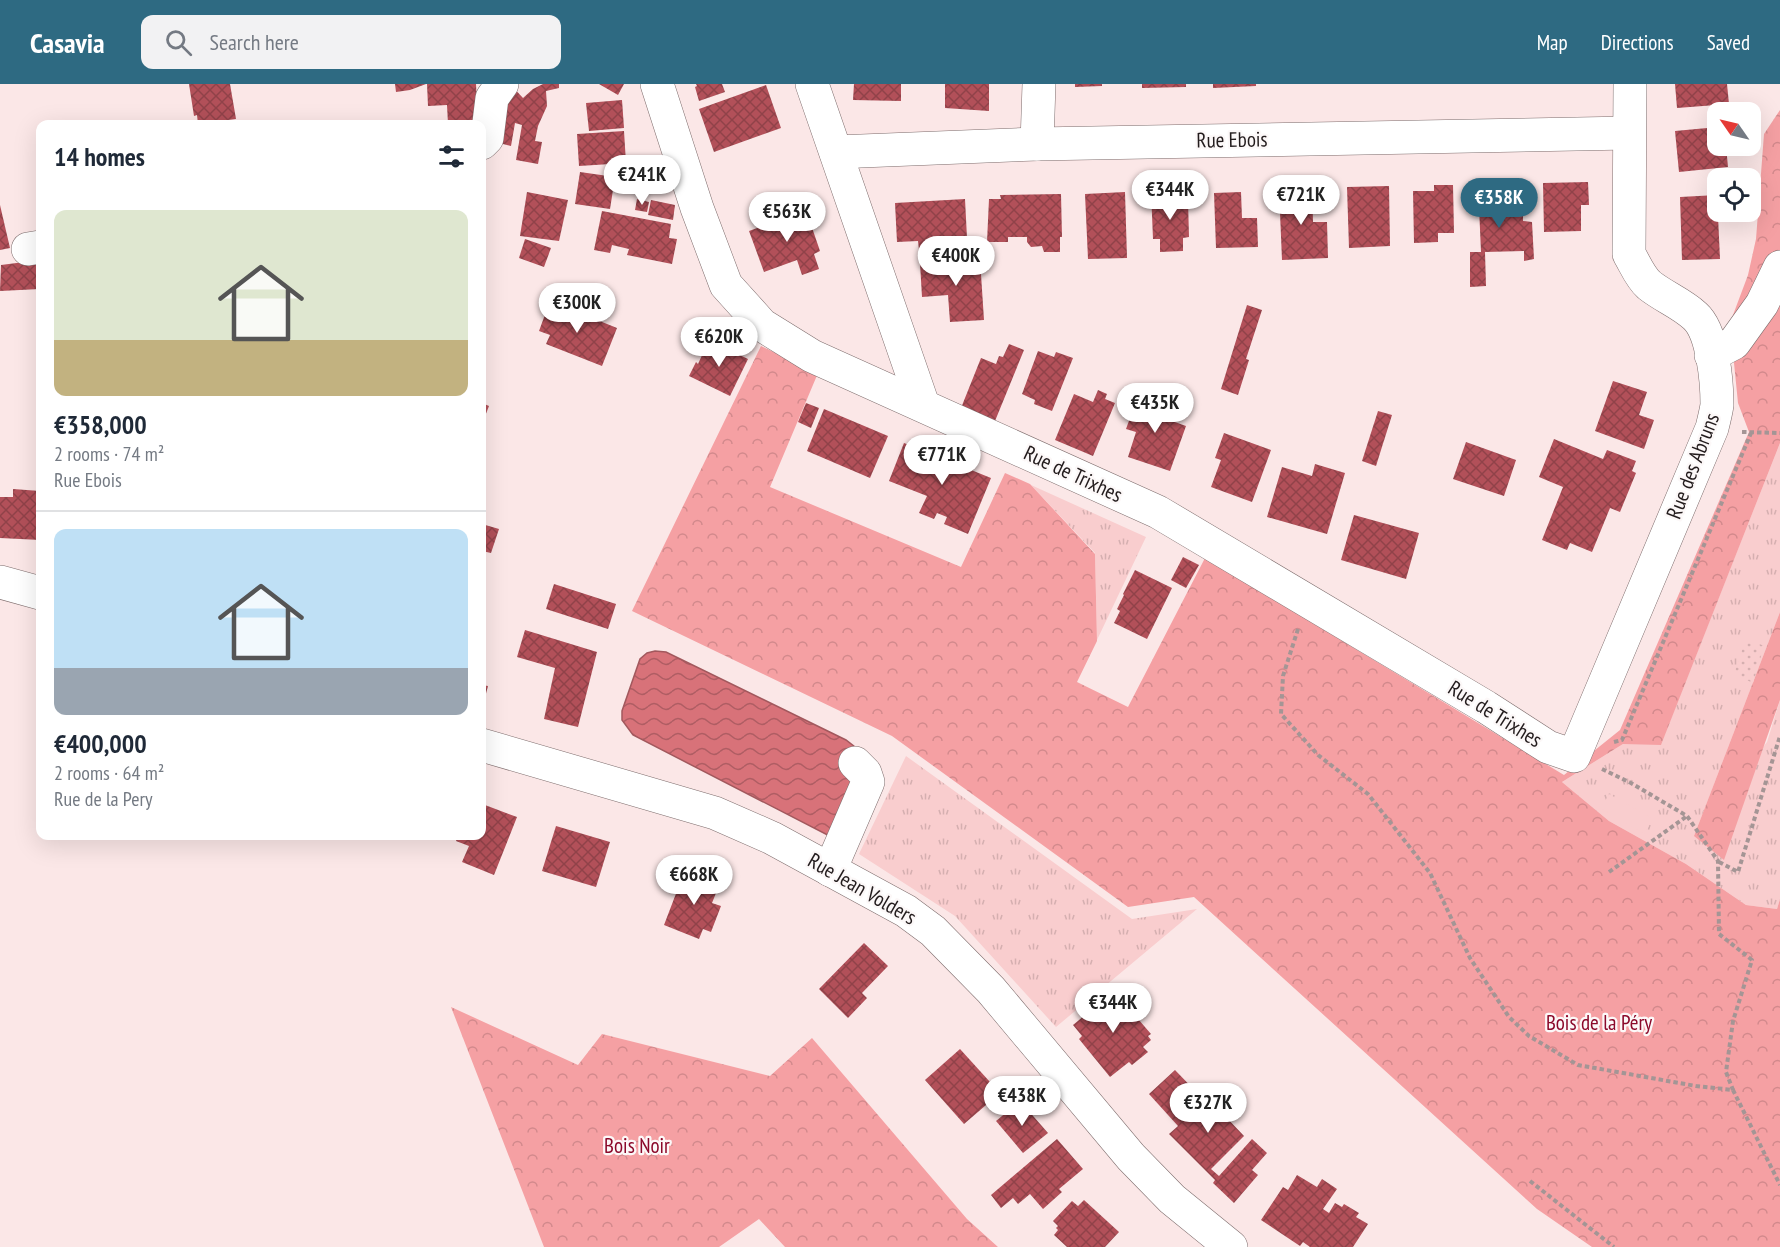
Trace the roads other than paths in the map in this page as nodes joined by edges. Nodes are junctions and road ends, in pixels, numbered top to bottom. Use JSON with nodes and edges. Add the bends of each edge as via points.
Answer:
{"nodes":[{"id":1,"x":502,"y":84,"type":"edge"},
{"id":2,"x":657,"y":84,"type":"edge"},
{"id":3,"x":812,"y":84,"type":"edge"},
{"id":4,"x":1038,"y":84,"type":"edge"},
{"id":5,"x":1630,"y":84,"type":"edge"},
{"id":6,"x":1629,"y":133,"type":"junction"},
{"id":7,"x":486,"y":139,"type":"edge"},
{"id":8,"x":1037,"y":144,"type":"junction"},
{"id":9,"x":836,"y":153,"type":"junction"},
{"id":10,"x":1780,"y":267,"type":"edge"},
{"id":11,"x":1711,"y":355,"type":"junction"},
{"id":12,"x":923,"y":405,"type":"junction"},
{"id":13,"x":0,"y":582,"type":"edge"},
{"id":14,"x":36,"y":592,"type":"edge"},
{"id":15,"x":486,"y":746,"type":"edge"},
{"id":16,"x":1574,"y":756,"type":"joint"},
{"id":17,"x":855,"y":764,"type":"dead end"},
{"id":18,"x":830,"y":870,"type":"junction"},
{"id":19,"x":1231,"y":1247,"type":"edge"}],
"edges":[{"from":1,"to":7,"type":"street","via":[[492,98]]},
{"from":2,"to":12,"type":"street","name":"Rue de Trixhes","via":[[726,285],[762,325],[812,356]]},
{"from":3,"to":9,"type":"street"},
{"from":4,"to":8,"type":"street"},
{"from":5,"to":6,"type":"street","name":"Rue des Abruns"},
{"from":6,"to":8,"type":"street","name":"Rue Ebois"},
{"from":6,"to":11,"type":"street","name":"Rue des Abruns","via":[[1629,254],[1648,284],[1698,318]]},
{"from":8,"to":9,"type":"street","name":"Rue Ebois"},
{"from":9,"to":12,"type":"street"},
{"from":10,"to":11,"type":"street","via":[[1762,304],[1734,343]]},
{"from":11,"to":16,"type":"street","name":"Rue des Abruns","via":[[1717,407],[1712,428]]},
{"from":12,"to":16,"type":"street","name":"Rue de Trixhes","via":[[1158,512],[1548,747]]},
{"from":13,"to":14,"type":"street"},
{"from":15,"to":18,"type":"street","name":"Rue Jean Volders","via":[[715,813]]},
{"from":17,"to":18,"type":"street","via":[[868,782]]},
{"from":18,"to":19,"type":"street","name":"Rue Jean Volders","via":[[906,911],[948,945],[1131,1157],[1172,1199]]}]}
